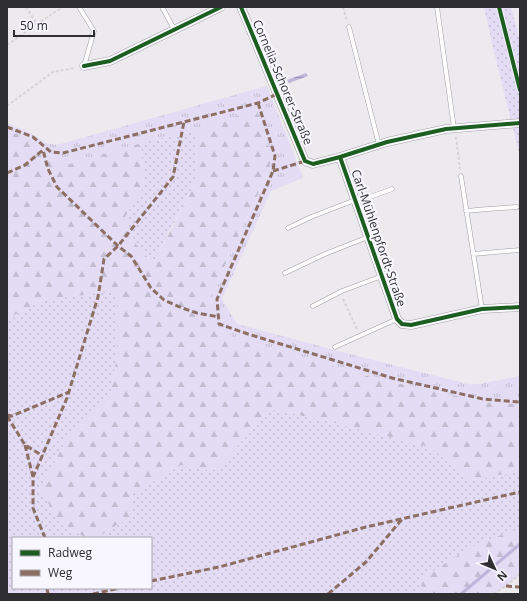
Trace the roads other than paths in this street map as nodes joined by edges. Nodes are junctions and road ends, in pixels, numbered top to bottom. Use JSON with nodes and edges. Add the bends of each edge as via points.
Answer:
{"nodes":[{"id":1,"x":79,"y":7,"type":"edge"},
{"id":2,"x":162,"y":7,"type":"edge"},
{"id":3,"x":220,"y":7,"type":"edge"},
{"id":4,"x":241,"y":7,"type":"edge"},
{"id":5,"x":437,"y":7,"type":"edge"},
{"id":6,"x":349,"y":27,"type":"road end"},
{"id":7,"x":174,"y":29,"type":"junction"},
{"id":8,"x":84,"y":66,"type":"joint"},
{"id":9,"x":520,"y":122,"type":"edge"},
{"id":10,"x":454,"y":129,"type":"junction"},
{"id":11,"x":379,"y":145,"type":"junction"},
{"id":12,"x":340,"y":157,"type":"junction"},
{"id":13,"x":461,"y":176,"type":"road end"},
{"id":14,"x":392,"y":189,"type":"dead end"},
{"id":15,"x":355,"y":201,"type":"junction"},
{"id":16,"x":517,"y":207,"type":"dead end"},
{"id":17,"x":466,"y":211,"type":"junction"},
{"id":18,"x":288,"y":228,"type":"dead end"},
{"id":19,"x":368,"y":236,"type":"junction"},
{"id":20,"x":520,"y":250,"type":"edge"},
{"id":21,"x":473,"y":254,"type":"junction"},
{"id":22,"x":285,"y":273,"type":"dead end"},
{"id":23,"x":382,"y":276,"type":"junction"},
{"id":24,"x":313,"y":306,"type":"dead end"},
{"id":25,"x":520,"y":307,"type":"edge"},
{"id":26,"x":482,"y":309,"type":"junction"},
{"id":27,"x":397,"y":319,"type":"junction"},
{"id":28,"x":335,"y":347,"type":"dead end"}],
"edges":[{"from":1,"to":8,"type":"lane","via":[[94,31]]},
{"from":2,"to":7,"type":"lane"},
{"from":3,"to":7,"type":"street"},
{"from":4,"to":12,"type":"street","name":"Cornelia-Schorer-Straße","via":[[305,161],[312,164]]},
{"from":5,"to":10,"type":"lane"},
{"from":6,"to":11,"type":"lane"},
{"from":7,"to":8,"type":"street","via":[[110,61]]},
{"from":9,"to":10,"type":"street","name":"Cornelia-Schorer-Straße"},
{"from":10,"to":11,"type":"street","name":"Cornelia-Schorer-Straße"},
{"from":11,"to":12,"type":"street","name":"Cornelia-Schorer-Straße"},
{"from":12,"to":15,"type":"street","name":"Carl-Mühlenpfordt-Straße"},
{"from":13,"to":17,"type":"lane"},
{"from":14,"to":15,"type":"lane"},
{"from":15,"to":18,"type":"lane"},
{"from":15,"to":19,"type":"street","name":"Carl-Mühlenpfordt-Straße"},
{"from":16,"to":17,"type":"lane"},
{"from":17,"to":21,"type":"lane"},
{"from":19,"to":22,"type":"lane"},
{"from":19,"to":23,"type":"street","name":"Carl-Mühlenpfordt-Straße"},
{"from":20,"to":21,"type":"lane"},
{"from":21,"to":26,"type":"lane"},
{"from":23,"to":24,"type":"lane"},
{"from":23,"to":27,"type":"street","name":"Carl-Mühlenpfordt-Straße"},
{"from":25,"to":26,"type":"street","name":"Carl-Mühlenpfordt-Straße"},
{"from":26,"to":27,"type":"street","name":"Carl-Mühlenpfordt-Straße","via":[[411,325],[402,324]]},
{"from":27,"to":28,"type":"lane"}]}
